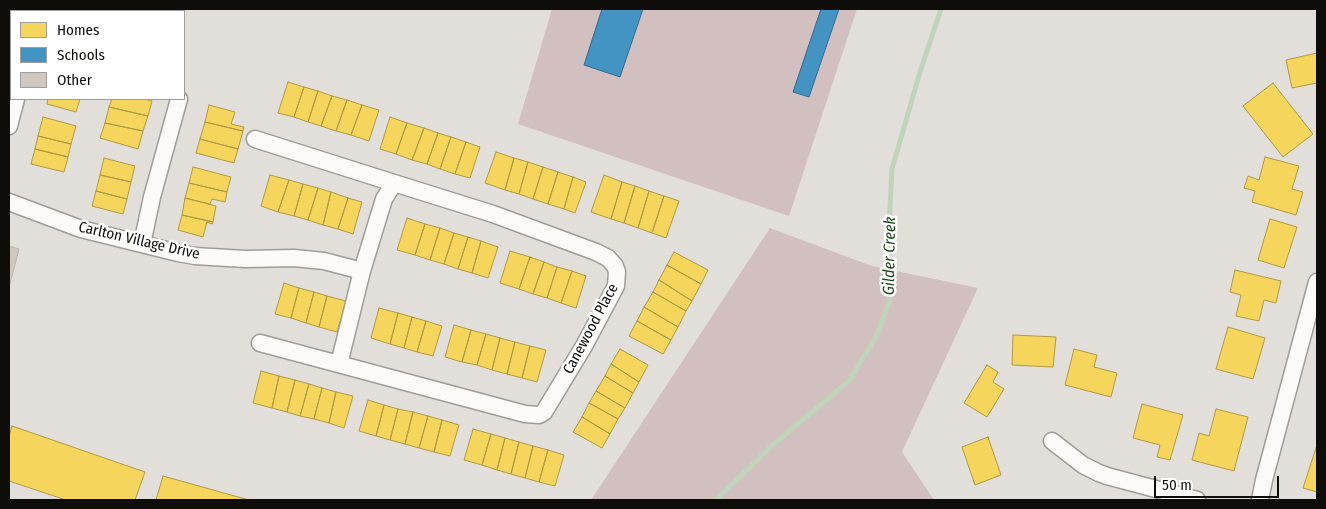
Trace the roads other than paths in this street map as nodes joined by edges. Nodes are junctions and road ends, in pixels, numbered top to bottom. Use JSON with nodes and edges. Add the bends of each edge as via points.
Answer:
{"nodes":[{"id":1,"x":16,"y":100,"type":"edge"},
{"id":2,"x":179,"y":100,"type":"edge"},
{"id":3,"x":9,"y":126,"type":"edge"},
{"id":4,"x":255,"y":139,"type":"dead end"},
{"id":5,"x":394,"y":183,"type":"junction"},
{"id":6,"x":9,"y":202,"type":"edge"},
{"id":7,"x":142,"y":244,"type":"junction"},
{"id":8,"x":362,"y":271,"type":"junction"},
{"id":9,"x":1317,"y":282,"type":"edge"},
{"id":10,"x":260,"y":343,"type":"dead end"},
{"id":11,"x":339,"y":364,"type":"junction"},
{"id":12,"x":1052,"y":441,"type":"dead end"},
{"id":13,"x":1197,"y":500,"type":"edge"},
{"id":14,"x":1260,"y":500,"type":"edge"}],
"edges":[{"from":1,"to":3,"type":"street"},
{"from":2,"to":7,"type":"street"},
{"from":4,"to":5,"type":"street","name":"Canewood Place"},
{"from":5,"to":8,"type":"street","via":[[384,199]]},
{"from":5,"to":11,"type":"street","name":"Canewood Place","via":[[493,214],[596,252],[615,266],[616,286],[584,346],[544,412],[539,415]]},
{"from":6,"to":7,"type":"street","name":"Carlton Village Drive","via":[[81,228]]},
{"from":7,"to":8,"type":"street","name":"Carlton Village Drive","via":[[195,256],[294,258],[324,261]]},
{"from":8,"to":11,"type":"street"},
{"from":9,"to":14,"type":"street"},
{"from":10,"to":11,"type":"street","name":"Canewood Place"},
{"from":12,"to":13,"type":"street","via":[[1099,473]]}]}
